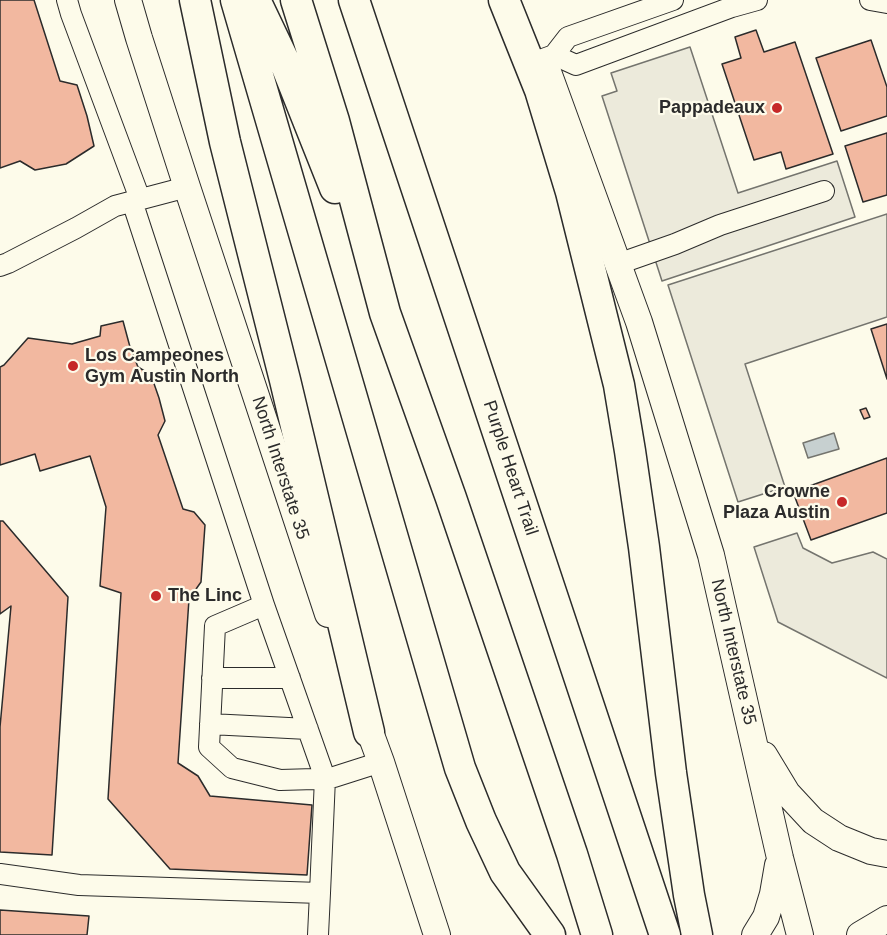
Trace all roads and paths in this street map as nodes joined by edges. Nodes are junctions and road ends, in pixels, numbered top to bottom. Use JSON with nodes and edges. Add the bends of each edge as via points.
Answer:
{"nodes":[{"id":1,"x":67,"y":0,"type":"edge"},
{"id":2,"x":128,"y":0,"type":"edge"},
{"id":3,"x":195,"y":0,"type":"edge"},
{"id":4,"x":236,"y":0,"type":"edge"},
{"id":5,"x":255,"y":0,"type":"edge"},
{"id":6,"x":297,"y":0,"type":"edge"},
{"id":7,"x":354,"y":0,"type":"edge"},
{"id":8,"x":504,"y":0,"type":"edge"},
{"id":9,"x":518,"y":0,"type":"edge"},
{"id":10,"x":673,"y":0,"type":"edge"},
{"id":11,"x":757,"y":0,"type":"edge"},
{"id":12,"x":870,"y":0,"type":"edge"},
{"id":13,"x":887,"y":3,"type":"edge"},
{"id":14,"x":548,"y":57,"type":"junction"},
{"id":15,"x":187,"y":187,"type":"junction"},
{"id":16,"x":824,"y":191,"type":"dead end"},
{"id":17,"x":136,"y":200,"type":"junction"},
{"id":18,"x":618,"y":264,"type":"junction"},
{"id":19,"x":0,"y":266,"type":"edge"},
{"id":20,"x":385,"y":313,"type":"junction"},
{"id":21,"x":264,"y":605,"type":"junction"},
{"id":22,"x":212,"y":678,"type":"junction"},
{"id":23,"x":290,"y":678,"type":"junction"},
{"id":24,"x":210,"y":724,"type":"junction"},
{"id":25,"x":308,"y":729,"type":"junction"},
{"id":26,"x":752,"y":731,"type":"junction"},
{"id":27,"x":369,"y":732,"type":"junction"},
{"id":28,"x":381,"y":762,"type":"junction"},
{"id":29,"x":325,"y":778,"type":"junction"},
{"id":30,"x":887,"y":854,"type":"edge"},
{"id":31,"x":780,"y":858,"type":"junction"},
{"id":32,"x":0,"y":874,"type":"edge"},
{"id":33,"x":320,"y":893,"type":"junction"},
{"id":34,"x":663,"y":926,"type":"edge"},
{"id":35,"x":318,"y":935,"type":"edge"},
{"id":36,"x":437,"y":935,"type":"edge"},
{"id":37,"x":550,"y":935,"type":"edge"},
{"id":38,"x":597,"y":935,"type":"edge"},
{"id":39,"x":697,"y":935,"type":"edge"},
{"id":40,"x":755,"y":935,"type":"edge"},
{"id":41,"x":800,"y":935,"type":"edge"}],
"edges":[{"from":1,"to":17,"type":"street"},
{"from":2,"to":15,"type":"main road","name":"North Interstate 35"},
{"from":3,"to":27,"type":"highway","via":[[225,142]]},
{"from":4,"to":37,"type":"highway","via":[[460,768],[505,872]]},
{"from":5,"to":20,"type":"highway","via":[[286,65]]},
{"from":6,"to":20,"type":"highway"},
{"from":7,"to":34,"type":"highway","name":"Purple Heart Trail"},
{"from":8,"to":39,"type":"highway","via":[[540,90],[571,192],[619,385]]},
{"from":9,"to":14,"type":"main road","name":"North Interstate 35"},
{"from":10,"to":14,"type":"street","via":[[568,37]]},
{"from":11,"to":14,"type":"street","via":[[576,65]]},
{"from":12,"to":13,"type":"street"},
{"from":14,"to":18,"type":"main road","name":"North Interstate 35"},
{"from":15,"to":17,"type":"street"},
{"from":15,"to":27,"type":"main road","name":"North Interstate 35"},
{"from":16,"to":18,"type":"street"},
{"from":17,"to":19,"type":"street","via":[[115,206]]},
{"from":17,"to":21,"type":"street"},
{"from":18,"to":26,"type":"main road","name":"North Interstate 35","via":[[711,555]]},
{"from":20,"to":38,"type":"highway","via":[[459,520]]},
{"from":21,"to":22,"type":"street","via":[[215,626]]},
{"from":21,"to":23,"type":"street"},
{"from":22,"to":23,"type":"street"},
{"from":22,"to":24,"type":"street"},
{"from":23,"to":25,"type":"street"},
{"from":24,"to":25,"type":"street"},
{"from":24,"to":29,"type":"street","via":[[209,747],[232,768],[280,780]]},
{"from":25,"to":29,"type":"street"},
{"from":26,"to":30,"type":"main road","via":[[787,793],[813,821],[839,838]]},
{"from":26,"to":31,"type":"main road","name":"North Interstate 35"},
{"from":27,"to":28,"type":"main road","name":"North Interstate 35"},
{"from":28,"to":29,"type":"street"},
{"from":28,"to":36,"type":"main road","name":"North Interstate 35"},
{"from":29,"to":33,"type":"street"},
{"from":31,"to":40,"type":"main road","via":[[766,917]]},
{"from":31,"to":41,"type":"main road","name":"North Interstate 35"},
{"from":32,"to":33,"type":"street","via":[[79,885]]},
{"from":33,"to":35,"type":"street"}]}
